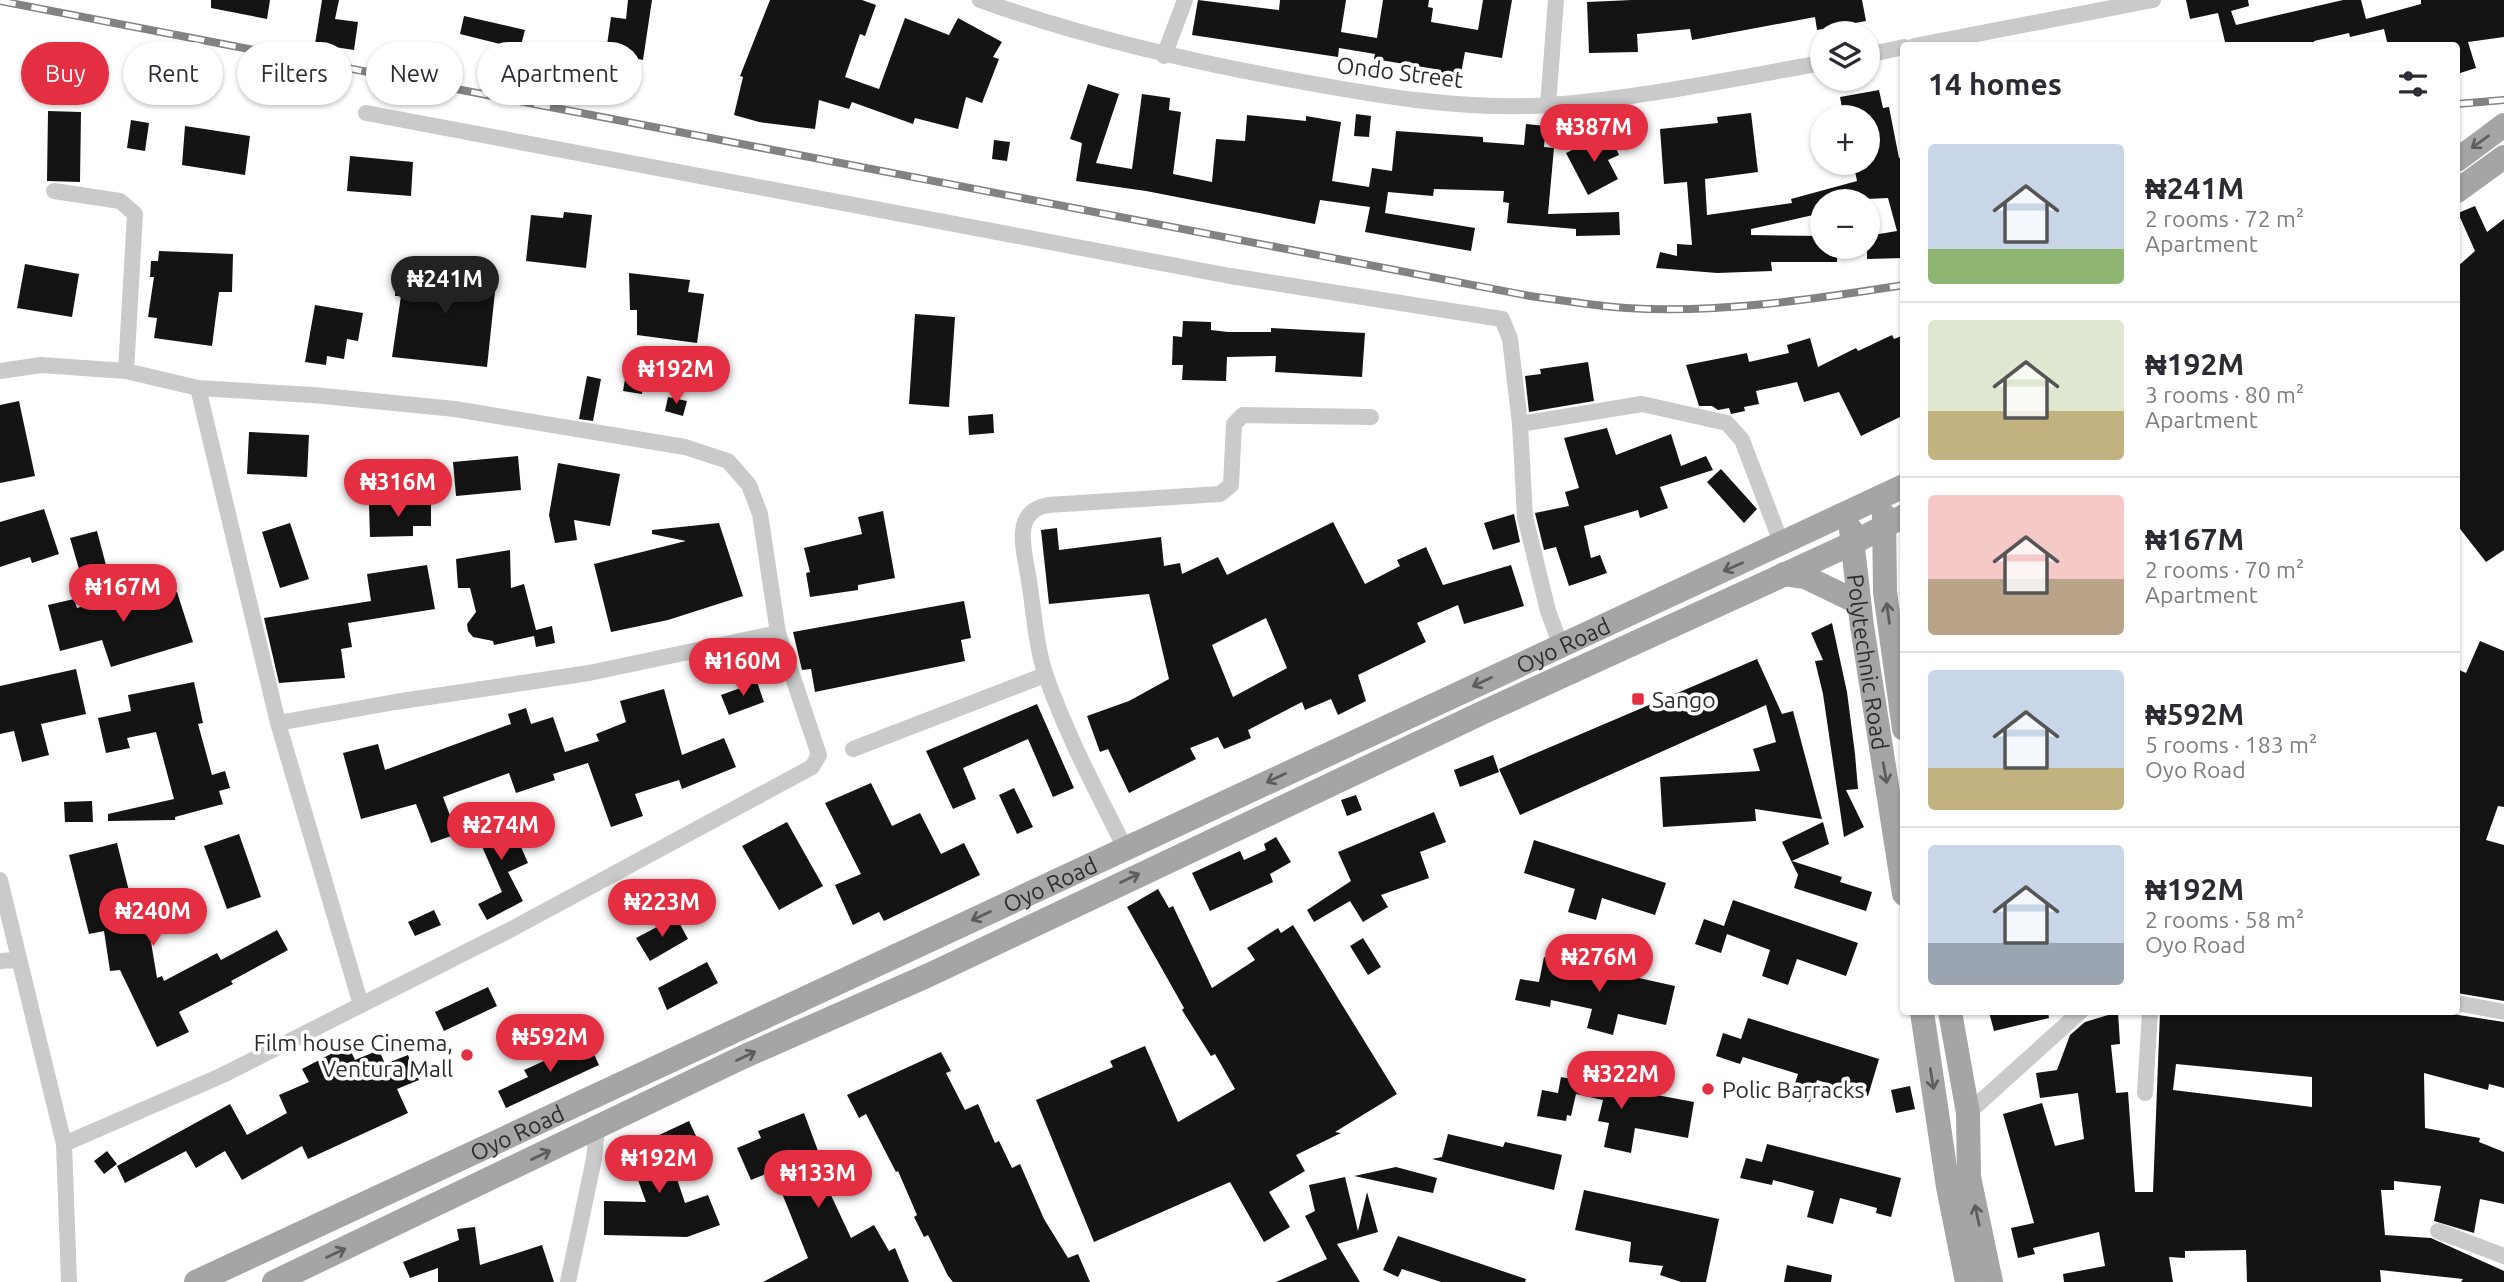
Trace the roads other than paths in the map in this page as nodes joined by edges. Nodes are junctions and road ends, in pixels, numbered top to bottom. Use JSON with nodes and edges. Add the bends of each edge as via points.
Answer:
{"nodes":[{"id":1,"x":980,"y":0,"type":"edge"},
{"id":2,"x":1185,"y":0,"type":"edge"},
{"id":3,"x":1556,"y":0,"type":"edge"},
{"id":4,"x":2153,"y":0,"type":"edge"},
{"id":5,"x":1935,"y":42,"type":"edge"},
{"id":6,"x":1900,"y":48,"type":"edge"},
{"id":7,"x":1880,"y":52,"type":"edge"},
{"id":8,"x":1164,"y":56,"type":"junction"},
{"id":9,"x":1810,"y":65,"type":"edge"},
{"id":10,"x":1548,"y":105,"type":"junction"},
{"id":11,"x":366,"y":113,"type":"dead end"},
{"id":12,"x":2504,"y":125,"type":"edge"},
{"id":13,"x":2504,"y":157,"type":"edge"},
{"id":14,"x":2460,"y":158,"type":"edge"},
{"id":15,"x":2460,"y":189,"type":"edge"},
{"id":16,"x":54,"y":191,"type":"dead end"},
{"id":17,"x":0,"y":371,"type":"edge"},
{"id":18,"x":126,"y":372,"type":"junction"},
{"id":19,"x":198,"y":388,"type":"junction"},
{"id":20,"x":1371,"y":416,"type":"dead end"},
{"id":21,"x":1520,"y":424,"type":"junction"},
{"id":22,"x":1894,"y":491,"type":"edge"},
{"id":23,"x":1850,"y":511,"type":"junction"},
{"id":24,"x":1894,"y":521,"type":"edge"},
{"id":25,"x":1851,"y":544,"type":"junction"},
{"id":26,"x":1782,"y":545,"type":"junction"},
{"id":27,"x":1784,"y":573,"type":"junction"},
{"id":28,"x":1859,"y":603,"type":"junction"},
{"id":29,"x":778,"y":633,"type":"junction"},
{"id":30,"x":1561,"y":646,"type":"junction"},
{"id":31,"x":1045,"y":675,"type":"junction"},
{"id":32,"x":1900,"y":700,"type":"edge"},
{"id":33,"x":278,"y":723,"type":"junction"},
{"id":34,"x":853,"y":749,"type":"dead end"},
{"id":35,"x":1897,"y":803,"type":"edge"},
{"id":36,"x":1900,"y":842,"type":"edge"},
{"id":37,"x":1125,"y":848,"type":"junction"},
{"id":38,"x":1073,"y":873,"type":"junction"},
{"id":39,"x":0,"y":880,"type":"edge"},
{"id":40,"x":1085,"y":900,"type":"junction"},
{"id":41,"x":19,"y":960,"type":"junction"},
{"id":42,"x":0,"y":961,"type":"edge"},
{"id":43,"x":2460,"y":1004,"type":"edge"},
{"id":44,"x":361,"y":1005,"type":"junction"},
{"id":45,"x":2504,"y":1012,"type":"edge"},
{"id":46,"x":1922,"y":1015,"type":"edge"},
{"id":47,"x":1951,"y":1015,"type":"edge"},
{"id":48,"x":2077,"y":1015,"type":"edge"},
{"id":49,"x":2150,"y":1015,"type":"edge"},
{"id":50,"x":2145,"y":1093,"type":"dead end"},
{"id":51,"x":1968,"y":1113,"type":"junction"},
{"id":52,"x":597,"y":1128,"type":"junction"},
{"id":53,"x":64,"y":1144,"type":"junction"},
{"id":54,"x":2438,"y":1231,"type":"dead end"},
{"id":55,"x":2504,"y":1256,"type":"edge"},
{"id":56,"x":69,"y":1282,"type":"edge"},
{"id":57,"x":196,"y":1282,"type":"edge"},
{"id":58,"x":274,"y":1282,"type":"edge"},
{"id":59,"x":568,"y":1282,"type":"edge"},
{"id":60,"x":1967,"y":1282,"type":"edge"},
{"id":61,"x":1992,"y":1282,"type":"edge"}],
"edges":[{"from":1,"to":8,"type":"street","name":"Ondo Street"},
{"from":2,"to":8,"type":"street"},
{"from":3,"to":10,"type":"street"},
{"from":4,"to":5,"type":"street"},
{"from":6,"to":7,"type":"street"},
{"from":8,"to":10,"type":"street","name":"Ondo Street","via":[[1436,102]]},
{"from":9,"to":10,"type":"street","name":"Ondo Street"},
{"from":11,"to":21,"type":"street","via":[[1230,276],[1502,319],[1510,339]]},
{"from":12,"to":14,"type":"main road","one_way":true},
{"from":13,"to":15,"type":"main road"},
{"from":16,"to":18,"type":"street","via":[[120,201],[135,214]]},
{"from":17,"to":18,"type":"street","via":[[41,365]]},
{"from":18,"to":19,"type":"street"},
{"from":19,"to":29,"type":"street","via":[[455,409],[685,447],[728,460],[749,485],[760,514]]},
{"from":19,"to":33,"type":"street"},
{"from":20,"to":31,"type":"street","via":[[1242,415],[1234,424],[1231,485],[1220,494],[1048,505],[1032,510],[1024,525],[1024,550]]},
{"from":21,"to":26,"type":"street","via":[[1642,404],[1727,423],[1742,440]]},
{"from":21,"to":30,"type":"street","via":[[1525,517]]},
{"from":22,"to":23,"type":"main road","name":"Oyo Road"},
{"from":22,"to":24,"type":"main road","name":"Polytechnic Road"},
{"from":23,"to":25,"type":"main road","name":"Polytechnic Road"},
{"from":23,"to":26,"type":"main road","name":"Oyo Road"},
{"from":24,"to":25,"type":"main road","name":"Oyo Road"},
{"from":32,"to":24,"type":"main road","name":"Polytechnic Road","one_way":true,"via":[[1885,592]]},
{"from":25,"to":27,"type":"main road","name":"Oyo Road"},
{"from":25,"to":28,"type":"main road","name":"Polytechnic Road"},
{"from":26,"to":30,"type":"main road","name":"Oyo Road","one_way":true},
{"from":27,"to":28,"type":"main road","via":[[1805,577]]},
{"from":40,"to":27,"type":"main road","name":"Oyo Road","one_way":true},
{"from":28,"to":35,"type":"main road","name":"Polytechnic Road","one_way":true},
{"from":29,"to":33,"type":"street","via":[[589,673]]},
{"from":29,"to":44,"type":"street","via":[[819,755],[812,767]]},
{"from":30,"to":37,"type":"main road","name":"Oyo Road","one_way":true},
{"from":31,"to":34,"type":"street"},
{"from":31,"to":37,"type":"street"},
{"from":33,"to":44,"type":"street"},
{"from":35,"to":36,"type":"main road","name":"Polytechnic Road"},
{"from":37,"to":38,"type":"main road","name":"Oyo Road"},
{"from":38,"to":40,"type":"main road"},
{"from":38,"to":57,"type":"main road","name":"Oyo Road","one_way":true},
{"from":39,"to":41,"type":"street"},
{"from":52,"to":40,"type":"main road","name":"Oyo Road","one_way":true},
{"from":41,"to":42,"type":"street"},
{"from":41,"to":53,"type":"street"},
{"from":43,"to":45,"type":"street"},
{"from":44,"to":53,"type":"street","via":[[223,1075]]},
{"from":46,"to":60,"type":"main road","one_way":true},
{"from":47,"to":51,"type":"main road"},
{"from":48,"to":51,"type":"street"},
{"from":49,"to":50,"type":"street"},
{"from":61,"to":51,"type":"main road","one_way":true,"via":[[1969,1177]]},
{"from":58,"to":52,"type":"main road","name":"Oyo Road","one_way":true},
{"from":52,"to":59,"type":"street"},
{"from":53,"to":56,"type":"street"},
{"from":54,"to":55,"type":"street"}]}
